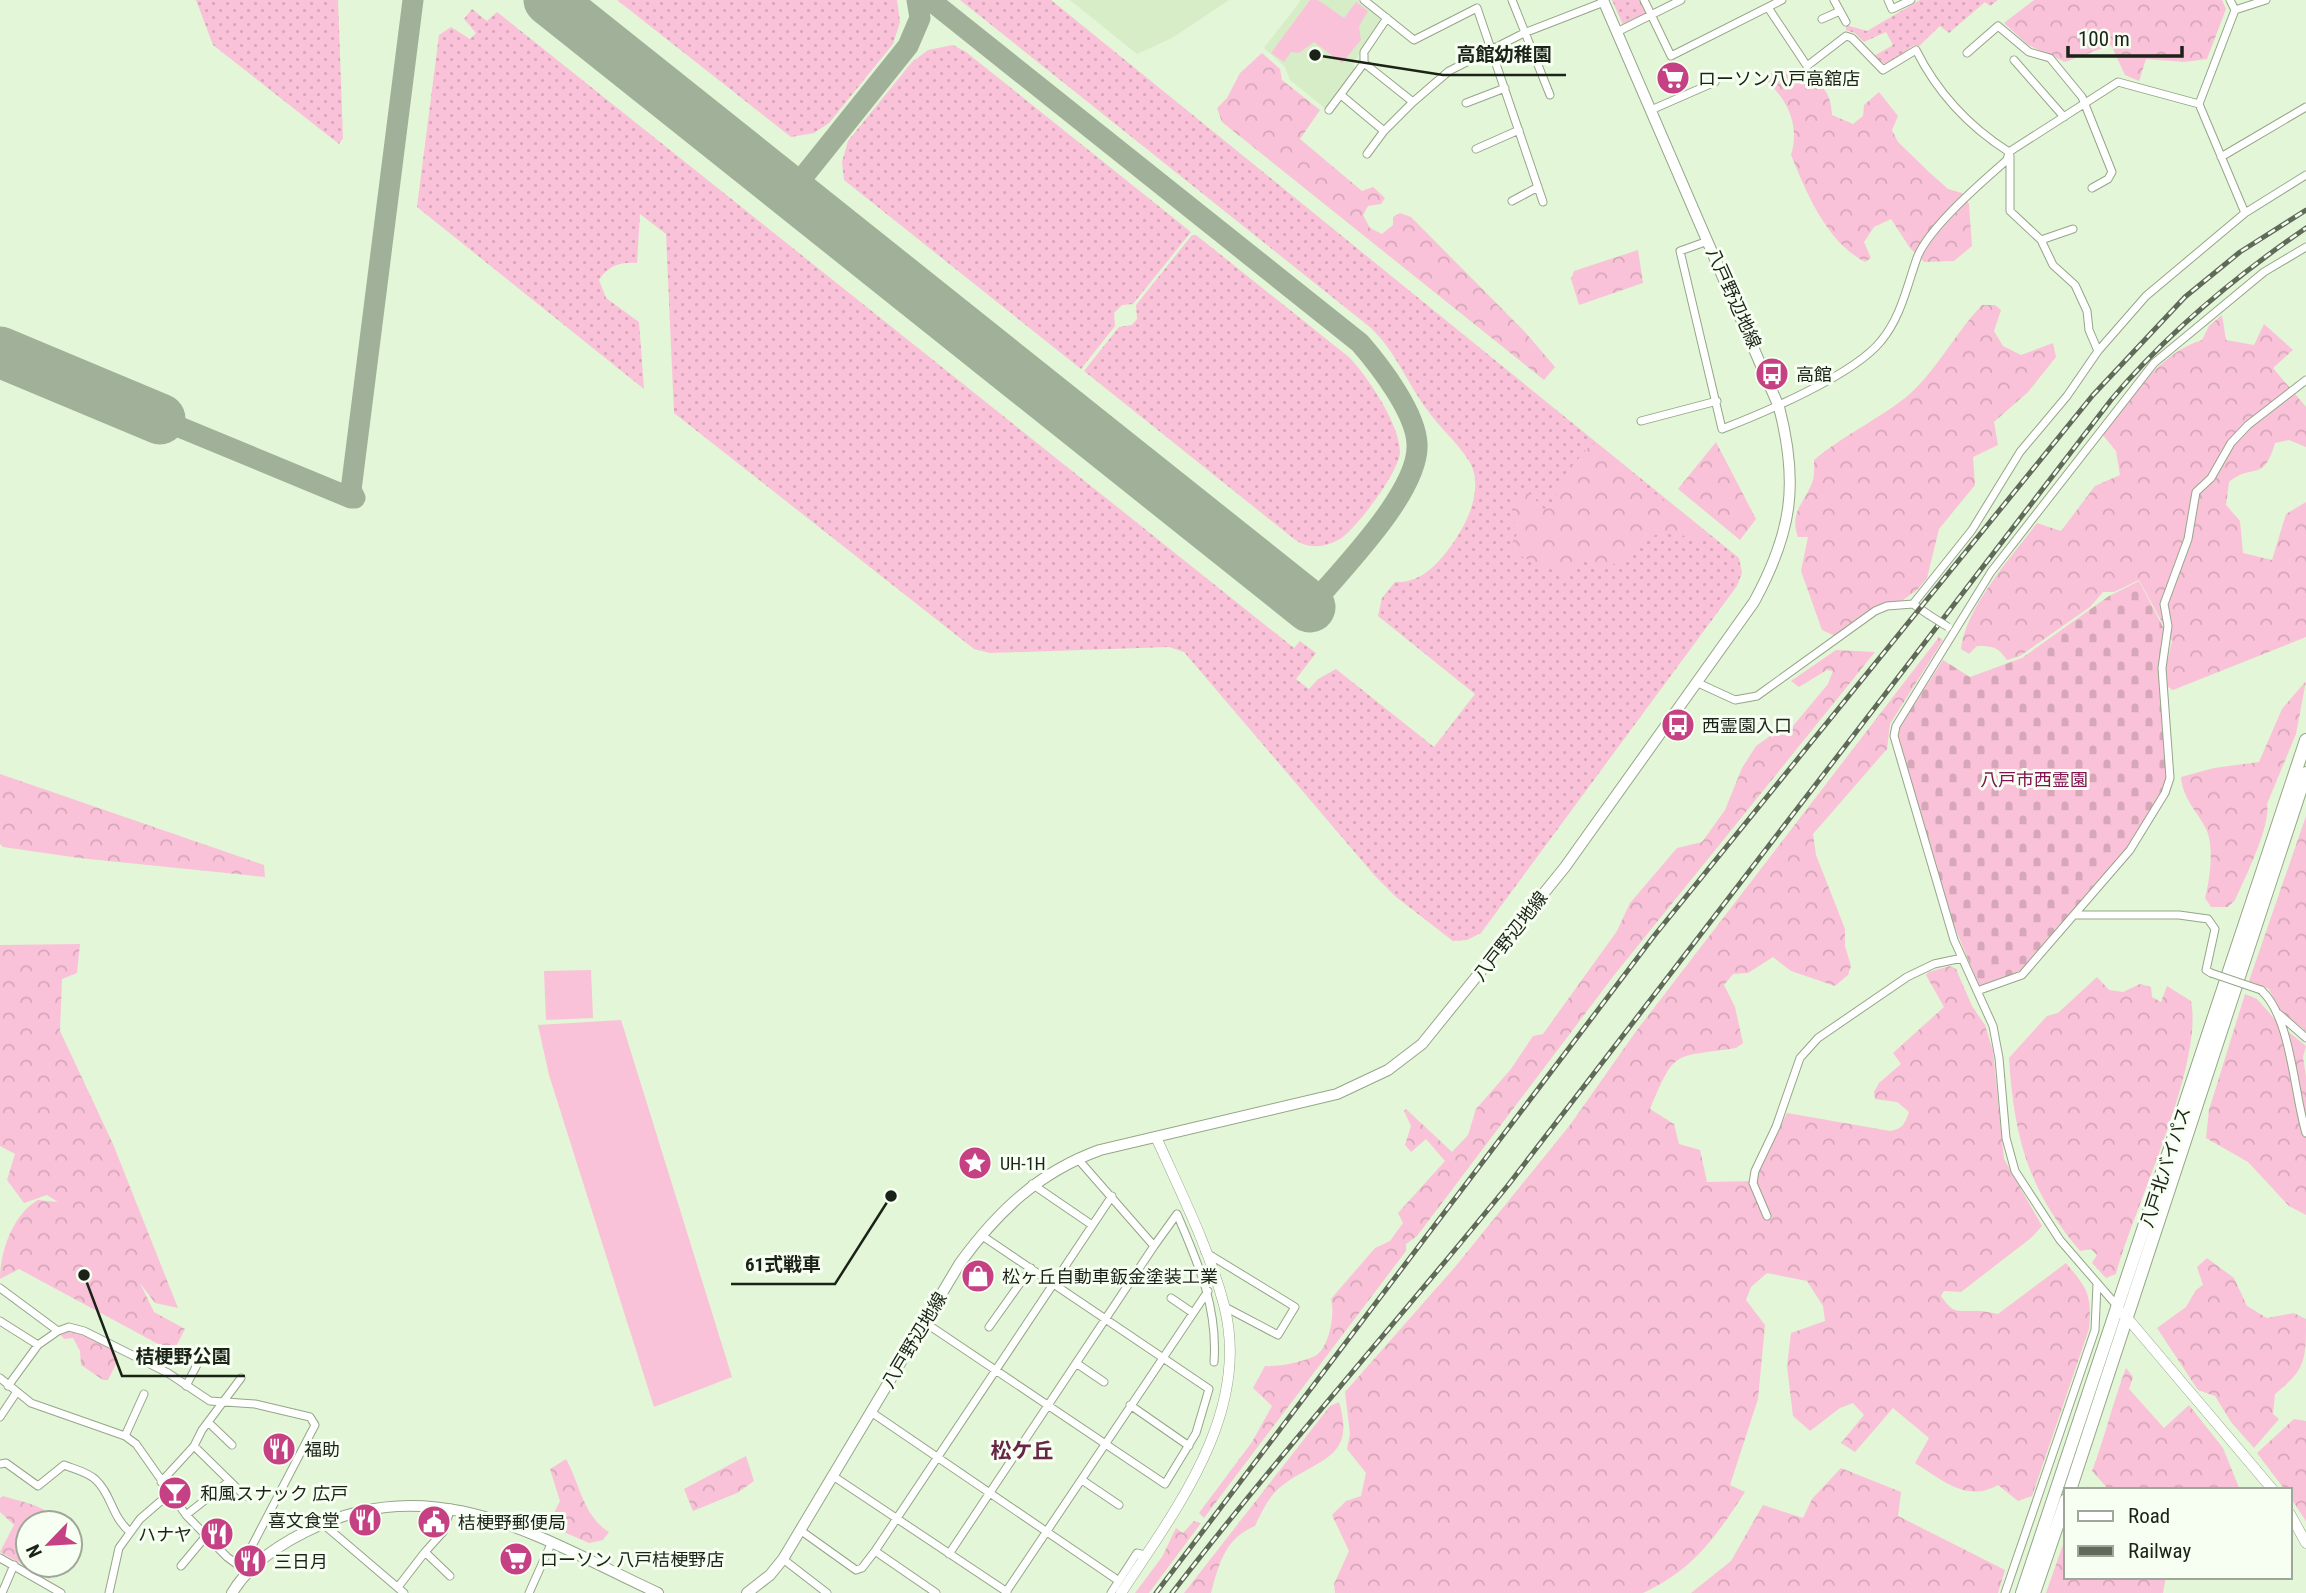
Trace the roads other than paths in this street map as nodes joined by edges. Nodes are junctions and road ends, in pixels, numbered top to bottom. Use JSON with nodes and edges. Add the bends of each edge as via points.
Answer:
{"nodes":[{"id":1,"x":1364,"y":0,"type":"edge"},
{"id":2,"x":1512,"y":0,"type":"edge"},
{"id":3,"x":1644,"y":0,"type":"edge"},
{"id":4,"x":1681,"y":0,"type":"edge"},
{"id":5,"x":1782,"y":0,"type":"edge"},
{"id":6,"x":1835,"y":0,"type":"edge"},
{"id":7,"x":1888,"y":0,"type":"edge"},
{"id":8,"x":1911,"y":0,"type":"edge"},
{"id":9,"x":2230,"y":0,"type":"edge"},
{"id":10,"x":2266,"y":0,"type":"edge"},
{"id":11,"x":1603,"y":1,"type":"edge"},
{"id":12,"x":1769,"y":9,"type":"junction"},
{"id":13,"x":2235,"y":10,"type":"junction"},
{"id":14,"x":1840,"y":11,"type":"junction"},
{"id":15,"x":1651,"y":15,"type":"junction"},
{"id":16,"x":1387,"y":18,"type":"junction"},
{"id":17,"x":1822,"y":19,"type":"dead end"},
{"id":18,"x":1846,"y":22,"type":"dead end"},
{"id":19,"x":1617,"y":32,"type":"junction"},
{"id":20,"x":1524,"y":33,"type":"junction"},
{"id":21,"x":1493,"y":50,"type":"junction"},
{"id":22,"x":1968,"y":53,"type":"dead end"},
{"id":23,"x":2014,"y":60,"type":"dead end"},
{"id":24,"x":1364,"y":63,"type":"junction"},
{"id":25,"x":1715,"y":82,"type":"dead end"},
{"id":26,"x":1505,"y":88,"type":"junction"},
{"id":27,"x":1340,"y":96,"type":"junction"},
{"id":28,"x":1550,"y":96,"type":"dead end"},
{"id":29,"x":1413,"y":102,"type":"junction"},
{"id":30,"x":1466,"y":103,"type":"dead end"},
{"id":31,"x":2086,"y":103,"type":"junction"},
{"id":32,"x":2199,"y":104,"type":"junction"},
{"id":33,"x":2306,"y":107,"type":"edge"},
{"id":34,"x":1329,"y":110,"type":"dead end"},
{"id":35,"x":1651,"y":110,"type":"junction"},
{"id":36,"x":2064,"y":117,"type":"junction"},
{"id":37,"x":1519,"y":130,"type":"junction"},
{"id":38,"x":1384,"y":131,"type":"junction"},
{"id":39,"x":1476,"y":149,"type":"dead end"},
{"id":40,"x":2009,"y":152,"type":"junction"},
{"id":41,"x":1367,"y":154,"type":"dead end"},
{"id":42,"x":2221,"y":157,"type":"junction"},
{"id":43,"x":2306,"y":175,"type":"edge"},
{"id":44,"x":1538,"y":187,"type":"junction"},
{"id":45,"x":2092,"y":188,"type":"dead end"},
{"id":46,"x":1512,"y":201,"type":"dead end"},
{"id":47,"x":1543,"y":202,"type":"dead end"},
{"id":48,"x":2245,"y":213,"type":"junction"},
{"id":49,"x":2073,"y":229,"type":"dead end"},
{"id":50,"x":1708,"y":240,"type":"junction"},
{"id":51,"x":2041,"y":240,"type":"junction"},
{"id":52,"x":2306,"y":247,"type":"edge"},
{"id":53,"x":2098,"y":351,"type":"junction"},
{"id":54,"x":2306,"y":380,"type":"edge"},
{"id":55,"x":1717,"y":401,"type":"junction"},
{"id":56,"x":1779,"y":407,"type":"junction"},
{"id":57,"x":1641,"y":421,"type":"dead end"},
{"id":58,"x":1913,"y":604,"type":"junction"},
{"id":59,"x":1951,"y":630,"type":"junction"},
{"id":60,"x":1698,"y":683,"type":"junction"},
{"id":61,"x":2306,"y":740,"type":"edge"},
{"id":62,"x":2306,"y":773,"type":"edge"},
{"id":63,"x":2074,"y":915,"type":"junction"},
{"id":64,"x":1962,"y":958,"type":"junction"},
{"id":65,"x":1977,"y":991,"type":"junction"},
{"id":66,"x":2276,"y":1010,"type":"junction"},
{"id":67,"x":2306,"y":1038,"type":"edge"},
{"id":68,"x":2306,"y":1133,"type":"edge"},
{"id":69,"x":1156,"y":1137,"type":"junction"},
{"id":70,"x":1077,"y":1158,"type":"junction"},
{"id":71,"x":1032,"y":1184,"type":"junction"},
{"id":72,"x":1112,"y":1196,"type":"junction"},
{"id":73,"x":1767,"y":1216,"type":"dead end"},
{"id":74,"x":1092,"y":1225,"type":"junction"},
{"id":75,"x":981,"y":1235,"type":"junction"},
{"id":76,"x":1154,"y":1246,"type":"junction"},
{"id":77,"x":1205,"y":1252,"type":"junction"},
{"id":78,"x":1031,"y":1268,"type":"junction"},
{"id":79,"x":1053,"y":1283,"type":"junction"},
{"id":80,"x":2097,"y":1284,"type":"junction"},
{"id":81,"x":0,"y":1288,"type":"edge"},
{"id":82,"x":1208,"y":1291,"type":"junction"},
{"id":83,"x":1171,"y":1298,"type":"dead end"},
{"id":84,"x":1225,"y":1307,"type":"junction"},
{"id":85,"x":2122,"y":1312,"type":"junction"},
{"id":86,"x":1193,"y":1313,"type":"junction"},
{"id":87,"x":1105,"y":1319,"type":"junction"},
{"id":88,"x":0,"y":1321,"type":"edge"},
{"id":89,"x":924,"y":1322,"type":"junction"},
{"id":90,"x":989,"y":1327,"type":"dead end"},
{"id":91,"x":58,"y":1331,"type":"junction"},
{"id":92,"x":38,"y":1345,"type":"junction"},
{"id":93,"x":1163,"y":1358,"type":"junction"},
{"id":94,"x":200,"y":1359,"type":"dead end"},
{"id":95,"x":1213,"y":1362,"type":"dead end"},
{"id":96,"x":1076,"y":1363,"type":"junction"},
{"id":97,"x":995,"y":1370,"type":"junction"},
{"id":98,"x":0,"y":1378,"type":"edge"},
{"id":99,"x":241,"y":1378,"type":"dead end"},
{"id":100,"x":1104,"y":1382,"type":"dead end"},
{"id":101,"x":8,"y":1386,"type":"junction"},
{"id":102,"x":186,"y":1386,"type":"junction"},
{"id":103,"x":16,"y":1393,"type":"junction"},
{"id":104,"x":144,"y":1394,"type":"dead end"},
{"id":105,"x":225,"y":1401,"type":"junction"},
{"id":106,"x":1047,"y":1405,"type":"junction"},
{"id":107,"x":1130,"y":1405,"type":"junction"},
{"id":108,"x":871,"y":1412,"type":"junction"},
{"id":109,"x":0,"y":1418,"type":"edge"},
{"id":110,"x":208,"y":1422,"type":"junction"},
{"id":111,"x":125,"y":1436,"type":"junction"},
{"id":112,"x":1104,"y":1444,"type":"junction"},
{"id":113,"x":194,"y":1446,"type":"junction"},
{"id":114,"x":232,"y":1446,"type":"dead end"},
{"id":115,"x":1189,"y":1446,"type":"junction"},
{"id":116,"x":937,"y":1457,"type":"junction"},
{"id":117,"x":0,"y":1464,"type":"edge"},
{"id":118,"x":833,"y":1476,"type":"junction"},
{"id":119,"x":1082,"y":1480,"type":"junction"},
{"id":120,"x":161,"y":1482,"type":"junction"},
{"id":121,"x":228,"y":1482,"type":"junction"},
{"id":122,"x":2071,"y":1488,"type":"edge"},
{"id":123,"x":2271,"y":1488,"type":"edge"},
{"id":124,"x":990,"y":1492,"type":"junction"},
{"id":125,"x":169,"y":1494,"type":"junction"},
{"id":126,"x":245,"y":1496,"type":"dead end"},
{"id":127,"x":1119,"y":1505,"type":"dead end"},
{"id":128,"x":2064,"y":1506,"type":"edge"},
{"id":129,"x":451,"y":1507,"type":"junction"},
{"id":130,"x":187,"y":1515,"type":"junction"},
{"id":131,"x":896,"y":1518,"type":"junction"},
{"id":132,"x":2292,"y":1518,"type":"edge"},
{"id":133,"x":322,"y":1523,"type":"junction"},
{"id":134,"x":800,"y":1530,"type":"junction"},
{"id":135,"x":1047,"y":1530,"type":"junction"},
{"id":136,"x":130,"y":1532,"type":"junction"},
{"id":137,"x":205,"y":1536,"type":"junction"},
{"id":138,"x":2306,"y":1543,"type":"edge"},
{"id":139,"x":551,"y":1544,"type":"junction"},
{"id":140,"x":875,"y":1551,"type":"junction"},
{"id":141,"x":425,"y":1552,"type":"junction"},
{"id":142,"x":948,"y":1554,"type":"junction"},
{"id":143,"x":1145,"y":1555,"type":"junction"},
{"id":144,"x":0,"y":1558,"type":"edge"},
{"id":145,"x":783,"y":1559,"type":"junction"},
{"id":146,"x":13,"y":1565,"type":"junction"},
{"id":147,"x":181,"y":1566,"type":"dead end"},
{"id":148,"x":245,"y":1570,"type":"junction"},
{"id":149,"x":450,"y":1576,"type":"dead end"},
{"id":150,"x":1119,"y":1581,"type":"junction"},
{"id":151,"x":401,"y":1590,"type":"edge"},
{"id":152,"x":1007,"y":1592,"type":"edge"},
{"id":153,"x":2,"y":1593,"type":"edge"},
{"id":154,"x":61,"y":1593,"type":"edge"},
{"id":155,"x":109,"y":1593,"type":"edge"},
{"id":156,"x":232,"y":1593,"type":"edge"},
{"id":157,"x":529,"y":1593,"type":"edge"},
{"id":158,"x":658,"y":1593,"type":"edge"},
{"id":159,"x":747,"y":1593,"type":"edge"},
{"id":160,"x":827,"y":1593,"type":"edge"},
{"id":161,"x":936,"y":1593,"type":"edge"},
{"id":162,"x":1111,"y":1593,"type":"edge"},
{"id":163,"x":1121,"y":1593,"type":"edge"},
{"id":164,"x":2005,"y":1593,"type":"edge"},
{"id":165,"x":2022,"y":1593,"type":"edge"},
{"id":166,"x":2034,"y":1593,"type":"edge"}],
"edges":[{"from":1,"to":16,"type":"street"},
{"from":2,"to":20,"type":"street"},
{"from":3,"to":15,"type":"street"},
{"from":4,"to":15,"type":"street"},
{"from":5,"to":12,"type":"street"},
{"from":6,"to":14,"type":"street"},
{"from":7,"to":8,"type":"street","via":[[1892,9]]},
{"from":9,"to":13,"type":"street"},
{"from":10,"to":13,"type":"street"},
{"from":11,"to":19,"type":"main road","name":"八戸野辺地線"},
{"from":11,"to":20,"type":"street"},
{"from":12,"to":15,"type":"street","via":[[1671,56]]},
{"from":12,"to":40,"type":"street","via":[[1807,66],[1846,36],[1883,70],[1916,50],[1929,76],[1958,113]]},
{"from":13,"to":32,"type":"street"},
{"from":14,"to":17,"type":"street"},
{"from":14,"to":18,"type":"street"},
{"from":15,"to":19,"type":"street"},
{"from":16,"to":21,"type":"street","via":[[1414,40],[1477,8]]},
{"from":16,"to":24,"type":"street","via":[[1364,52]]},
{"from":19,"to":35,"type":"main road","name":"八戸野辺地線"},
{"from":20,"to":21,"type":"street"},
{"from":20,"to":28,"type":"street"},
{"from":21,"to":26,"type":"street"},
{"from":21,"to":29,"type":"street","via":[[1448,71]]},
{"from":22,"to":31,"type":"street","via":[[1998,26],[2029,52],[2050,58]]},
{"from":23,"to":36,"type":"street"},
{"from":24,"to":27,"type":"street"},
{"from":24,"to":29,"type":"street"},
{"from":25,"to":35,"type":"street"},
{"from":26,"to":30,"type":"street"},
{"from":26,"to":37,"type":"street"},
{"from":27,"to":34,"type":"street"},
{"from":27,"to":38,"type":"street"},
{"from":29,"to":38,"type":"street"},
{"from":31,"to":32,"type":"street","via":[[2123,82]]},
{"from":31,"to":36,"type":"street"},
{"from":31,"to":45,"type":"street","via":[[2112,172]]},
{"from":32,"to":42,"type":"street"},
{"from":33,"to":42,"type":"street"},
{"from":35,"to":50,"type":"main road","name":"八戸野辺地線"},
{"from":36,"to":40,"type":"street"},
{"from":37,"to":39,"type":"street"},
{"from":37,"to":44,"type":"street"},
{"from":38,"to":41,"type":"street"},
{"from":40,"to":51,"type":"street","via":[[2010,211]]},
{"from":40,"to":56,"type":"street","via":[[2007,160],[1925,244],[1882,340],[1852,364]]},
{"from":42,"to":48,"type":"street"},
{"from":43,"to":48,"type":"street"},
{"from":44,"to":46,"type":"street"},
{"from":44,"to":47,"type":"street"},
{"from":48,"to":53,"type":"street","via":[[2146,296]]},
{"from":49,"to":51,"type":"street"},
{"from":50,"to":55,"type":"street","via":[[1680,251]]},
{"from":50,"to":56,"type":"main road","name":"八戸野辺地線"},
{"from":51,"to":53,"type":"street","via":[[2053,265],[2075,285]]},
{"from":52,"to":59,"type":"street","via":[[2264,272],[2154,363],[2005,553]]},
{"from":53,"to":58,"type":"street","via":[[2020,452],[1972,530]]},
{"from":54,"to":63,"type":"street","via":[[2248,425],[2196,492],[2188,539],[2164,604],[2168,626],[2162,668],[2169,783],[2130,850]]},
{"from":55,"to":56,"type":"street","via":[[1722,429]]},
{"from":55,"to":57,"type":"street"},
{"from":56,"to":60,"type":"main road","name":"八戸野辺地線","via":[[1791,489],[1776,563]]},
{"from":58,"to":59,"type":"street","bridge":true},
{"from":58,"to":60,"type":"street","via":[[1875,611],[1757,696],[1735,700]]},
{"from":59,"to":64,"type":"street","via":[[1894,736]]},
{"from":60,"to":69,"type":"main road","name":"八戸野辺地線","via":[[1565,867],[1422,1044],[1388,1070],[1337,1094]]},
{"from":61,"to":85,"type":"highway","name":"八戸北バイパス"},
{"from":62,"to":85,"type":"highway","name":"八戸北バイパス"},
{"from":63,"to":65,"type":"street","via":[[2022,975]]},
{"from":63,"to":66,"type":"street","bridge":true,"via":[[2208,919],[2215,929],[2206,970],[2261,990]]},
{"from":64,"to":65,"type":"street"},
{"from":64,"to":73,"type":"street","via":[[1907,977],[1818,1038],[1800,1058],[1755,1171],[1753,1183]]},
{"from":65,"to":80,"type":"street","via":[[1997,1042],[2006,1138],[2015,1171],[2060,1240]]},
{"from":66,"to":67,"type":"street"},
{"from":66,"to":68,"type":"street"},
{"from":69,"to":70,"type":"main road","name":"八戸野辺地線"},
{"from":69,"to":77,"type":"street"},
{"from":70,"to":71,"type":"main road","name":"八戸野辺地線"},
{"from":70,"to":72,"type":"street"},
{"from":71,"to":74,"type":"street"},
{"from":71,"to":75,"type":"main road","name":"八戸野辺地線"},
{"from":72,"to":74,"type":"street"},
{"from":72,"to":76,"type":"street"},
{"from":74,"to":79,"type":"street"},
{"from":75,"to":78,"type":"street"},
{"from":75,"to":89,"type":"main road","name":"八戸野辺地線"},
{"from":76,"to":82,"type":"street","via":[[1177,1214]]},
{"from":76,"to":87,"type":"street"},
{"from":77,"to":84,"type":"street"},
{"from":77,"to":84,"type":"street","via":[[1295,1307],[1278,1335]]},
{"from":78,"to":79,"type":"street"},
{"from":78,"to":90,"type":"street"},
{"from":79,"to":87,"type":"street"},
{"from":79,"to":97,"type":"street"},
{"from":80,"to":85,"type":"street"},
{"from":80,"to":164,"type":"street","via":[[2095,1330]]},
{"from":81,"to":91,"type":"street"},
{"from":82,"to":86,"type":"street"},
{"from":82,"to":95,"type":"street","via":[[1215,1340]]},
{"from":83,"to":86,"type":"street"},
{"from":84,"to":143,"type":"street","via":[[1229,1376],[1215,1434]]},
{"from":85,"to":122,"type":"highway","name":"八戸北バイパス"},
{"from":85,"to":123,"type":"street"},
{"from":85,"to":165,"type":"highway","name":"八戸北バイパス"},
{"from":86,"to":93,"type":"street"},
{"from":87,"to":93,"type":"street"},
{"from":87,"to":96,"type":"street"},
{"from":88,"to":92,"type":"street"},
{"from":89,"to":97,"type":"street"},
{"from":89,"to":108,"type":"main road","name":"八戸野辺地線"},
{"from":91,"to":92,"type":"street"},
{"from":91,"to":102,"type":"street","via":[[69,1327],[84,1331],[144,1359]]},
{"from":92,"to":101,"type":"street"},
{"from":93,"to":107,"type":"street"},
{"from":93,"to":115,"type":"street","via":[[1209,1388]]},
{"from":94,"to":102,"type":"street"},
{"from":96,"to":100,"type":"street"},
{"from":96,"to":106,"type":"street"},
{"from":97,"to":106,"type":"street"},
{"from":97,"to":116,"type":"street"},
{"from":98,"to":101,"type":"street"},
{"from":99,"to":105,"type":"street"},
{"from":101,"to":103,"type":"street"},
{"from":102,"to":105,"type":"street","via":[[210,1401]]},
{"from":103,"to":109,"type":"street"},
{"from":103,"to":111,"type":"street","via":[[31,1403]]},
{"from":104,"to":111,"type":"street"},
{"from":105,"to":110,"type":"street"},
{"from":105,"to":148,"type":"street","via":[[287,1410],[310,1417],[315,1425]]},
{"from":106,"to":112,"type":"street"},
{"from":106,"to":124,"type":"street"},
{"from":107,"to":112,"type":"street"},
{"from":107,"to":115,"type":"street"},
{"from":108,"to":116,"type":"street"},
{"from":108,"to":118,"type":"main road","name":"八戸野辺地線"},
{"from":110,"to":113,"type":"street"},
{"from":110,"to":114,"type":"street"},
{"from":111,"to":120,"type":"street","via":[[140,1449]]},
{"from":112,"to":115,"type":"street","via":[[1165,1484]]},
{"from":112,"to":119,"type":"street"},
{"from":113,"to":120,"type":"street"},
{"from":113,"to":121,"type":"street"},
{"from":116,"to":124,"type":"street"},
{"from":116,"to":131,"type":"street"},
{"from":117,"to":136,"type":"street","via":[[6,1463],[38,1486],[64,1465],[89,1475]]},
{"from":118,"to":131,"type":"street"},
{"from":118,"to":134,"type":"main road","name":"八戸野辺地線"},
{"from":119,"to":127,"type":"street"},
{"from":119,"to":135,"type":"street"},
{"from":120,"to":125,"type":"street"},
{"from":121,"to":126,"type":"street"},
{"from":121,"to":130,"type":"street"},
{"from":124,"to":135,"type":"street"},
{"from":124,"to":142,"type":"street"},
{"from":125,"to":130,"type":"street"},
{"from":125,"to":136,"type":"street"},
{"from":128,"to":166,"type":"highway"},
{"from":129,"to":133,"type":"main road","via":[[385,1506]]},
{"from":129,"to":139,"type":"main road","via":[[494,1518]]},
{"from":129,"to":141,"type":"street","via":[[443,1532]]},
{"from":130,"to":137,"type":"street"},
{"from":131,"to":140,"type":"street"},
{"from":131,"to":142,"type":"street"},
{"from":132,"to":138,"type":"street"},
{"from":133,"to":148,"type":"main road"},
{"from":133,"to":151,"type":"street"},
{"from":134,"to":140,"type":"street","via":[[856,1570]]},
{"from":134,"to":145,"type":"main road","name":"八戸野辺地線"},
{"from":135,"to":150,"type":"street"},
{"from":135,"to":152,"type":"street"},
{"from":136,"to":155,"type":"street","via":[[114,1559]]},
{"from":137,"to":147,"type":"street"},
{"from":137,"to":148,"type":"street"},
{"from":139,"to":157,"type":"street"},
{"from":139,"to":158,"type":"main road"},
{"from":140,"to":161,"type":"street"},
{"from":141,"to":149,"type":"street"},
{"from":141,"to":151,"type":"street"},
{"from":142,"to":152,"type":"street"},
{"from":143,"to":150,"type":"street","via":[[1137,1553]]},
{"from":143,"to":163,"type":"street"},
{"from":144,"to":146,"type":"street"},
{"from":145,"to":159,"type":"main road","name":"八戸野辺地線"},
{"from":145,"to":160,"type":"street"},
{"from":146,"to":153,"type":"street"},
{"from":146,"to":154,"type":"street"},
{"from":148,"to":156,"type":"main road"},
{"from":150,"to":162,"type":"street"}]}
